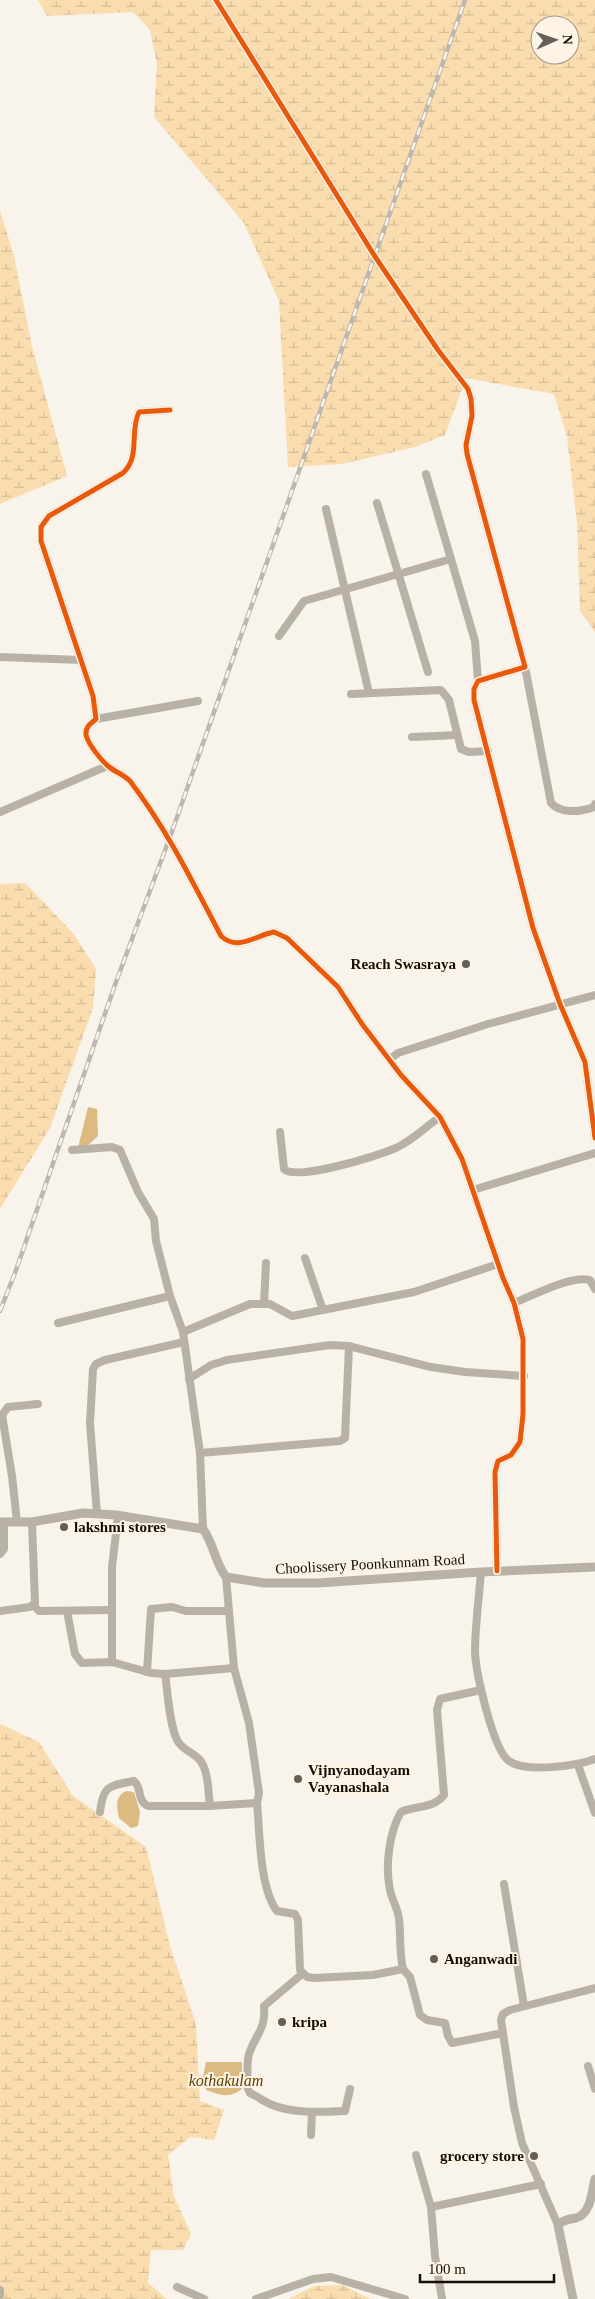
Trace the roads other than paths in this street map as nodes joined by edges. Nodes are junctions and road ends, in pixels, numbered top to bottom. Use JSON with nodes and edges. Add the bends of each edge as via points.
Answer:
{"nodes":[{"id":1,"x":216,"y":0,"type":"edge"},
{"id":2,"x":170,"y":410,"type":"dead end"},
{"id":3,"x":426,"y":474,"type":"dead end"},
{"id":4,"x":377,"y":503,"type":"dead end"},
{"id":5,"x":326,"y":509,"type":"dead end"},
{"id":6,"x":451,"y":559,"type":"junction"},
{"id":7,"x":398,"y":575,"type":"junction"},
{"id":8,"x":346,"y":589,"type":"junction"},
{"id":9,"x":279,"y":636,"type":"dead end"},
{"id":10,"x":0,"y":657,"type":"edge"},
{"id":11,"x":81,"y":660,"type":"junction"},
{"id":12,"x":526,"y":667,"type":"junction"},
{"id":13,"x":428,"y":672,"type":"dead end"},
{"id":14,"x":478,"y":681,"type":"junction"},
{"id":15,"x":369,"y":693,"type":"junction"},
{"id":16,"x":351,"y":694,"type":"dead end"},
{"id":17,"x":198,"y":701,"type":"dead end"},
{"id":18,"x":96,"y":719,"type":"junction"},
{"id":19,"x":457,"y":735,"type":"junction"},
{"id":20,"x":412,"y":737,"type":"dead end"},
{"id":21,"x":488,"y":751,"type":"junction"},
{"id":22,"x":108,"y":766,"type":"junction"},
{"id":23,"x":594,"y":806,"type":"edge"},
{"id":24,"x":0,"y":812,"type":"edge"},
{"id":25,"x":595,"y":995,"type":"edge"},
{"id":26,"x":560,"y":1004,"type":"junction"},
{"id":27,"x":390,"y":1059,"type":"junction"},
{"id":28,"x":440,"y":1117,"type":"junction"},
{"id":29,"x":280,"y":1132,"type":"dead end"},
{"id":30,"x":595,"y":1138,"type":"edge"},
{"id":31,"x":72,"y":1150,"type":"dead end"},
{"id":32,"x":595,"y":1153,"type":"edge"},
{"id":33,"x":473,"y":1190,"type":"junction"},
{"id":34,"x":305,"y":1258,"type":"dead end"},
{"id":35,"x":266,"y":1263,"type":"dead end"},
{"id":36,"x":498,"y":1264,"type":"junction"},
{"id":37,"x":595,"y":1289,"type":"edge"},
{"id":38,"x":170,"y":1296,"type":"junction"},
{"id":39,"x":514,"y":1303,"type":"junction"},
{"id":40,"x":264,"y":1304,"type":"junction"},
{"id":41,"x":324,"y":1310,"type":"junction"},
{"id":42,"x":58,"y":1322,"type":"dead end"},
{"id":43,"x":183,"y":1332,"type":"junction"},
{"id":44,"x":184,"y":1342,"type":"junction"},
{"id":45,"x":349,"y":1346,"type":"junction"},
{"id":46,"x":524,"y":1376,"type":"junction"},
{"id":47,"x":189,"y":1379,"type":"junction"},
{"id":48,"x":38,"y":1404,"type":"dead end"},
{"id":49,"x":200,"y":1453,"type":"junction"},
{"id":50,"x":97,"y":1514,"type":"junction"},
{"id":51,"x":118,"y":1516,"type":"junction"},
{"id":52,"x":2,"y":1522,"type":"edge"},
{"id":53,"x":18,"y":1522,"type":"junction"},
{"id":54,"x":32,"y":1522,"type":"junction"},
{"id":55,"x":204,"y":1529,"type":"junction"},
{"id":56,"x":0,"y":1554,"type":"edge"},
{"id":57,"x":595,"y":1567,"type":"edge"},
{"id":58,"x":497,"y":1571,"type":"junction"},
{"id":59,"x":481,"y":1572,"type":"junction"},
{"id":60,"x":226,"y":1577,"type":"junction"},
{"id":61,"x":34,"y":1606,"type":"junction"},
{"id":62,"x":112,"y":1610,"type":"junction"},
{"id":63,"x":0,"y":1611,"type":"edge"},
{"id":64,"x":67,"y":1611,"type":"junction"},
{"id":65,"x":229,"y":1611,"type":"junction"},
{"id":66,"x":112,"y":1662,"type":"junction"},
{"id":67,"x":234,"y":1668,"type":"junction"},
{"id":68,"x":147,"y":1672,"type":"junction"},
{"id":69,"x":165,"y":1674,"type":"junction"},
{"id":70,"x":481,"y":1690,"type":"junction"},
{"id":71,"x":595,"y":1759,"type":"edge"},
{"id":72,"x":578,"y":1765,"type":"junction"},
{"id":73,"x":257,"y":1803,"type":"junction"},
{"id":74,"x":210,"y":1806,"type":"junction"},
{"id":75,"x":100,"y":1812,"type":"dead end"},
{"id":76,"x":595,"y":1813,"type":"edge"},
{"id":77,"x":504,"y":1884,"type":"dead end"},
{"id":78,"x":403,"y":1969,"type":"junction"},
{"id":79,"x":302,"y":1974,"type":"junction"},
{"id":80,"x":595,"y":1988,"type":"edge"},
{"id":81,"x":524,"y":2006,"type":"junction"},
{"id":82,"x":503,"y":2033,"type":"junction"},
{"id":83,"x":588,"y":2066,"type":"dead end"},
{"id":84,"x":350,"y":2089,"type":"dead end"},
{"id":85,"x":595,"y":2089,"type":"edge"},
{"id":86,"x":312,"y":2112,"type":"junction"},
{"id":87,"x":311,"y":2135,"type":"dead end"},
{"id":88,"x":416,"y":2155,"type":"dead end"},
{"id":89,"x":595,"y":2179,"type":"edge"},
{"id":90,"x":541,"y":2184,"type":"junction"},
{"id":91,"x":431,"y":2207,"type":"junction"},
{"id":92,"x":558,"y":2225,"type":"junction"},
{"id":93,"x":177,"y":2287,"type":"dead end"},
{"id":94,"x":0,"y":2290,"type":"edge"},
{"id":95,"x":0,"y":2294,"type":"edge"},
{"id":96,"x":204,"y":2299,"type":"edge"},
{"id":97,"x":256,"y":2299,"type":"edge"},
{"id":98,"x":405,"y":2299,"type":"edge"},
{"id":99,"x":442,"y":2299,"type":"edge"},
{"id":100,"x":573,"y":2299,"type":"edge"}],
"edges":[{"from":1,"to":12,"type":"street","via":[[374,255],[468,389],[472,416],[466,445]]},
{"from":2,"to":11,"type":"street","via":[[139,412],[130,466],[49,516],[41,527],[41,541]]},
{"from":3,"to":6,"type":"street"},
{"from":4,"to":7,"type":"street"},
{"from":5,"to":8,"type":"street"},
{"from":6,"to":7,"type":"street"},
{"from":6,"to":14,"type":"street","via":[[475,641]]},
{"from":7,"to":8,"type":"street"},
{"from":7,"to":13,"type":"street"},
{"from":8,"to":9,"type":"street","via":[[304,602]]},
{"from":8,"to":15,"type":"street"},
{"from":10,"to":11,"type":"street"},
{"from":11,"to":18,"type":"street","via":[[93,696]]},
{"from":12,"to":14,"type":"street"},
{"from":12,"to":23,"type":"street","via":[[551,804],[560,811],[585,810]]},
{"from":14,"to":21,"type":"street","via":[[474,700]]},
{"from":15,"to":16,"type":"street"},
{"from":15,"to":19,"type":"street","via":[[441,690],[449,700]]},
{"from":17,"to":18,"type":"street"},
{"from":18,"to":22,"type":"street","via":[[86,734]]},
{"from":19,"to":20,"type":"street"},
{"from":19,"to":21,"type":"street","via":[[464,751]]},
{"from":21,"to":26,"type":"street","via":[[533,928]]},
{"from":22,"to":24,"type":"street"},
{"from":22,"to":27,"type":"street","via":[[125,776],[151,809],[222,936],[228,942],[239,943],[274,932],[287,938],[338,987]]},
{"from":25,"to":26,"type":"street"},
{"from":26,"to":27,"type":"street","via":[[398,1052]]},
{"from":26,"to":30,"type":"street","via":[[585,1062]]},
{"from":27,"to":28,"type":"street","via":[[409,1085]]},
{"from":28,"to":29,"type":"street","via":[[412,1138],[379,1154],[334,1167],[293,1173],[284,1169]]},
{"from":28,"to":33,"type":"street","via":[[462,1159]]},
{"from":31,"to":38,"type":"street","via":[[112,1147],[120,1150],[154,1219],[156,1241]]},
{"from":32,"to":33,"type":"street"},
{"from":33,"to":36,"type":"street"},
{"from":34,"to":41,"type":"street"},
{"from":35,"to":40,"type":"street"},
{"from":36,"to":39,"type":"street"},
{"from":36,"to":41,"type":"street","via":[[414,1292]]},
{"from":37,"to":39,"type":"street","via":[[590,1280],[584,1278]]},
{"from":38,"to":42,"type":"street"},
{"from":38,"to":43,"type":"street"},
{"from":39,"to":46,"type":"street","via":[[523,1339]]},
{"from":40,"to":41,"type":"street","via":[[292,1316]]},
{"from":40,"to":43,"type":"street","via":[[250,1304]]},
{"from":43,"to":44,"type":"street"},
{"from":44,"to":47,"type":"street"},
{"from":44,"to":50,"type":"street","via":[[105,1360],[92,1369],[90,1423]]},
{"from":45,"to":46,"type":"street","via":[[431,1367]]},
{"from":45,"to":47,"type":"street","via":[[330,1345],[247,1356],[211,1365]]},
{"from":45,"to":49,"type":"street","via":[[345,1438]]},
{"from":46,"to":58,"type":"street","via":[[520,1442],[511,1455],[498,1461],[495,1472]]},
{"from":47,"to":49,"type":"street"},
{"from":48,"to":53,"type":"street","via":[[8,1407],[2,1415]]},
{"from":49,"to":55,"type":"street"},
{"from":50,"to":51,"type":"street"},
{"from":50,"to":54,"type":"street","via":[[82,1513]]},
{"from":51,"to":55,"type":"street"},
{"from":51,"to":62,"type":"street","via":[[112,1567]]},
{"from":52,"to":53,"type":"street"},
{"from":52,"to":56,"type":"street","via":[[4,1549]]},
{"from":53,"to":54,"type":"street"},
{"from":54,"to":61,"type":"street"},
{"from":55,"to":60,"type":"street"},
{"from":57,"to":58,"type":"street","name":"Choolissery Poonkunnam Road"},
{"from":58,"to":59,"type":"street","name":"Choolissery Poonkunnam Road"},
{"from":59,"to":60,"type":"street","name":"Choolissery Poonkunnam Road","via":[[318,1583],[264,1583]]},
{"from":59,"to":70,"type":"street","via":[[475,1653]]},
{"from":60,"to":65,"type":"street"},
{"from":61,"to":63,"type":"street"},
{"from":61,"to":64,"type":"street","via":[[39,1611]]},
{"from":62,"to":64,"type":"street"},
{"from":62,"to":66,"type":"street"},
{"from":64,"to":66,"type":"street","via":[[78,1660],[89,1664]]},
{"from":65,"to":67,"type":"street"},
{"from":65,"to":68,"type":"street","via":[[186,1611],[172,1607],[151,1609]]},
{"from":66,"to":68,"type":"street"},
{"from":67,"to":69,"type":"street"},
{"from":67,"to":73,"type":"street","via":[[249,1722],[259,1793]]},
{"from":68,"to":69,"type":"street"},
{"from":69,"to":74,"type":"street","via":[[175,1733],[181,1745],[199,1759],[205,1771]]},
{"from":70,"to":72,"type":"street","via":[[496,1740],[507,1760],[525,1767]]},
{"from":70,"to":78,"type":"street","via":[[440,1699],[437,1710],[444,1795],[430,1806],[401,1812],[396,1820],[387,1870],[401,1933]]},
{"from":71,"to":72,"type":"street"},
{"from":72,"to":76,"type":"street"},
{"from":73,"to":74,"type":"street"},
{"from":73,"to":79,"type":"street","via":[[269,1894],[277,1911],[295,1914],[298,1920]]},
{"from":74,"to":75,"type":"street","via":[[148,1806],[143,1804],[134,1781],[107,1788],[102,1794]]},
{"from":77,"to":81,"type":"street"},
{"from":78,"to":79,"type":"street","via":[[373,1975],[323,1978]]},
{"from":78,"to":82,"type":"street","via":[[410,1977],[420,2016],[445,2024],[452,2043]]},
{"from":79,"to":86,"type":"street","via":[[264,2006],[264,2026],[254,2041],[248,2060],[248,2089],[276,2107]]},
{"from":80,"to":81,"type":"street"},
{"from":81,"to":82,"type":"street","via":[[503,2014]]},
{"from":82,"to":90,"type":"street","via":[[522,2144]]},
{"from":83,"to":85,"type":"street"},
{"from":84,"to":86,"type":"street","via":[[344,2111]]},
{"from":86,"to":87,"type":"street"},
{"from":88,"to":91,"type":"street"},
{"from":89,"to":92,"type":"street","via":[[584,2214]]},
{"from":90,"to":91,"type":"street"},
{"from":90,"to":92,"type":"street"},
{"from":91,"to":99,"type":"street"},
{"from":92,"to":100,"type":"street"},
{"from":93,"to":96,"type":"street"},
{"from":94,"to":95,"type":"street"},
{"from":97,"to":98,"type":"street","via":[[313,2279],[331,2277]]}]}
